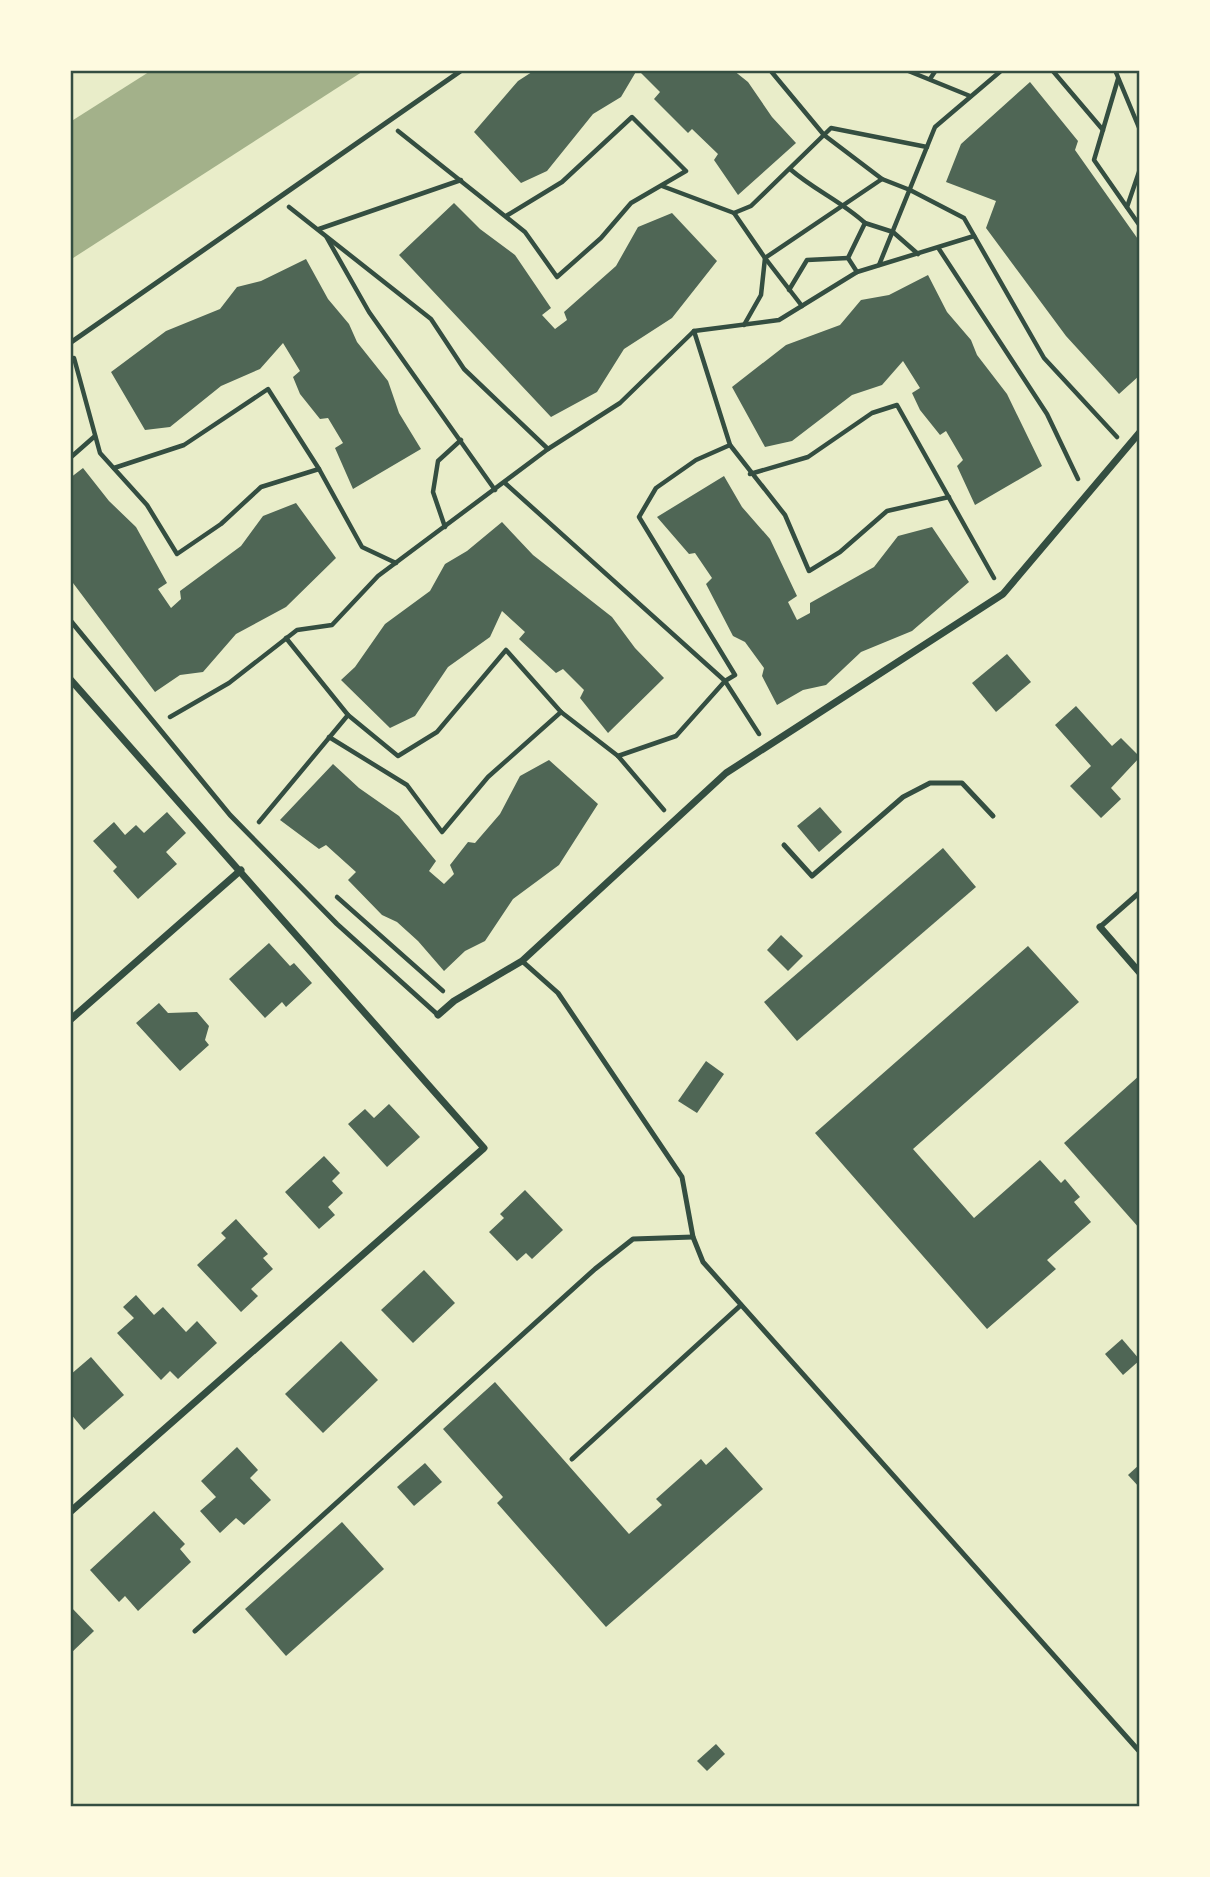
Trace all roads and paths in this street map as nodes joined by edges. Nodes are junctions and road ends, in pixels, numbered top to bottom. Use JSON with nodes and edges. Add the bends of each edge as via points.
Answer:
{"nodes":[{"id":1,"x":462,"y":70,"type":"edge"},
{"id":2,"x":770,"y":70,"type":"edge"},
{"id":3,"x":906,"y":70,"type":"edge"},
{"id":4,"x":936,"y":70,"type":"edge"},
{"id":5,"x":1002,"y":70,"type":"edge"},
{"id":6,"x":1052,"y":70,"type":"edge"},
{"id":7,"x":1115,"y":70,"type":"edge"},
{"id":8,"x":930,"y":79,"type":"junction"},
{"id":9,"x":1118,"y":79,"type":"junction"},
{"id":10,"x":971,"y":96,"type":"junction"},
{"id":11,"x":386,"y":122,"type":"junction"},
{"id":12,"x":1140,"y":130,"type":"edge"},
{"id":13,"x":1103,"y":131,"type":"junction"},
{"id":14,"x":824,"y":135,"type":"junction"},
{"id":15,"x":927,"y":147,"type":"junction"},
{"id":16,"x":790,"y":169,"type":"junction"},
{"id":17,"x":1140,"y":169,"type":"edge"},
{"id":18,"x":461,"y":180,"type":"junction"},
{"id":19,"x":882,"y":180,"type":"junction"},
{"id":20,"x":661,"y":186,"type":"junction"},
{"id":21,"x":910,"y":190,"type":"junction"},
{"id":22,"x":278,"y":198,"type":"junction"},
{"id":23,"x":844,"y":204,"type":"junction"},
{"id":24,"x":1127,"y":207,"type":"junction"},
{"id":25,"x":734,"y":213,"type":"junction"},
{"id":26,"x":506,"y":216,"type":"junction"},
{"id":27,"x":864,"y":223,"type":"junction"},
{"id":28,"x":1140,"y":226,"type":"edge"},
{"id":29,"x":318,"y":230,"type":"junction"},
{"id":30,"x":893,"y":232,"type":"junction"},
{"id":31,"x":324,"y":235,"type":"junction"},
{"id":32,"x":974,"y":236,"type":"junction"},
{"id":33,"x":939,"y":248,"type":"junction"},
{"id":34,"x":918,"y":254,"type":"junction"},
{"id":35,"x":765,"y":258,"type":"junction"},
{"id":36,"x":848,"y":258,"type":"junction"},
{"id":37,"x":879,"y":266,"type":"junction"},
{"id":38,"x":857,"y":272,"type":"junction"},
{"id":39,"x":789,"y":289,"type":"junction"},
{"id":40,"x":802,"y":306,"type":"junction"},
{"id":41,"x":744,"y":325,"type":"junction"},
{"id":42,"x":694,"y":331,"type":"junction"},
{"id":43,"x":70,"y":343,"type":"edge"},
{"id":44,"x":74,"y":357,"type":"dead end"},
{"id":45,"x":1140,"y":432,"type":"edge"},
{"id":46,"x":95,"y":436,"type":"junction"},
{"id":47,"x":461,"y":440,"type":"junction"},
{"id":48,"x":730,"y":445,"type":"junction"},
{"id":49,"x":1127,"y":448,"type":"junction"},
{"id":50,"x":548,"y":449,"type":"junction"},
{"id":51,"x":70,"y":458,"type":"edge"},
{"id":52,"x":114,"y":468,"type":"junction"},
{"id":53,"x":319,"y":469,"type":"junction"},
{"id":54,"x":750,"y":474,"type":"junction"},
{"id":55,"x":505,"y":482,"type":"junction"},
{"id":56,"x":495,"y":490,"type":"junction"},
{"id":57,"x":948,"y":496,"type":"junction"},
{"id":58,"x":1086,"y":496,"type":"junction"},
{"id":59,"x":445,"y":527,"type":"junction"},
{"id":60,"x":396,"y":563,"type":"junction"},
{"id":61,"x":1003,"y":594,"type":"junction"},
{"id":62,"x":70,"y":621,"type":"edge"},
{"id":63,"x":286,"y":638,"type":"junction"},
{"id":64,"x":70,"y":679,"type":"edge"},
{"id":65,"x":725,"y":681,"type":"junction"},
{"id":66,"x":561,"y":712,"type":"junction"},
{"id":67,"x":348,"y":715,"type":"junction"},
{"id":68,"x":155,"y":726,"type":"junction"},
{"id":69,"x":329,"y":737,"type":"junction"},
{"id":70,"x":767,"y":747,"type":"junction"},
{"id":71,"x":618,"y":756,"type":"junction"},
{"id":72,"x":993,"y":816,"type":"dead end"},
{"id":73,"x":673,"y":821,"type":"junction"},
{"id":74,"x":256,"y":826,"type":"dead end"},
{"id":75,"x":784,"y":845,"type":"dead end"},
{"id":76,"x":241,"y":870,"type":"junction"},
{"id":77,"x":1140,"y":892,"type":"edge"},
{"id":78,"x":1100,"y":927,"type":"joint"},
{"id":79,"x":522,"y":961,"type":"junction"},
{"id":80,"x":1140,"y":973,"type":"edge"},
{"id":81,"x":438,"y":1015,"type":"joint"},
{"id":82,"x":70,"y":1020,"type":"edge"},
{"id":83,"x":693,"y":1237,"type":"junction"},
{"id":84,"x":741,"y":1305,"type":"junction"},
{"id":85,"x":572,"y":1459,"type":"dead end"},
{"id":86,"x":70,"y":1512,"type":"edge"},
{"id":87,"x":195,"y":1631,"type":"dead end"},
{"id":88,"x":1140,"y":1752,"type":"edge"}],
"edges":[{"from":1,"to":11,"type":"lane"},
{"from":2,"to":14,"type":"path"},
{"from":3,"to":8,"type":"path"},
{"from":4,"to":8,"type":"path"},
{"from":5,"to":10,"type":"path"},
{"from":6,"to":13,"type":"path"},
{"from":7,"to":9,"type":"path"},
{"from":8,"to":10,"type":"path"},
{"from":9,"to":12,"type":"path"},
{"from":9,"to":13,"type":"path"},
{"from":10,"to":15,"type":"path","via":[[935,127]]},
{"from":11,"to":18,"type":"path"},
{"from":11,"to":22,"type":"lane"},
{"from":13,"to":24,"type":"path","via":[[1094,160]]},
{"from":14,"to":15,"type":"path","via":[[831,128]]},
{"from":14,"to":16,"type":"path"},
{"from":14,"to":19,"type":"path"},
{"from":15,"to":21,"type":"path"},
{"from":16,"to":23,"type":"path","via":[[813,190]]},
{"from":16,"to":25,"type":"path","via":[[751,206]]},
{"from":17,"to":24,"type":"path"},
{"from":18,"to":26,"type":"path"},
{"from":18,"to":29,"type":"path"},
{"from":19,"to":21,"type":"path"},
{"from":19,"to":23,"type":"path"},
{"from":20,"to":25,"type":"path"},
{"from":20,"to":26,"type":"path","via":[[631,203],[601,238],[557,277],[525,232]]},
{"from":20,"to":26,"type":"path","via":[[686,172],[632,117],[562,182]]},
{"from":21,"to":30,"type":"path"},
{"from":21,"to":32,"type":"path","via":[[964,218]]},
{"from":22,"to":29,"type":"path"},
{"from":22,"to":43,"type":"lane"},
{"from":23,"to":27,"type":"path"},
{"from":23,"to":35,"type":"path"},
{"from":24,"to":28,"type":"path"},
{"from":25,"to":35,"type":"path"},
{"from":27,"to":30,"type":"path"},
{"from":27,"to":36,"type":"path"},
{"from":29,"to":31,"type":"path"},
{"from":30,"to":34,"type":"path"},
{"from":30,"to":37,"type":"path"},
{"from":31,"to":47,"type":"path","via":[[369,312]]},
{"from":31,"to":50,"type":"path","via":[[431,319],[464,369]]},
{"from":32,"to":33,"type":"path"},
{"from":32,"to":49,"type":"path","via":[[1045,359]]},
{"from":33,"to":34,"type":"path"},
{"from":33,"to":58,"type":"path","via":[[1047,414]]},
{"from":34,"to":37,"type":"path"},
{"from":35,"to":39,"type":"path"},
{"from":35,"to":41,"type":"path","via":[[761,295]]},
{"from":36,"to":38,"type":"path"},
{"from":36,"to":39,"type":"path","via":[[807,260]]},
{"from":37,"to":38,"type":"path"},
{"from":38,"to":40,"type":"path"},
{"from":39,"to":40,"type":"path"},
{"from":40,"to":41,"type":"path","via":[[779,320]]},
{"from":41,"to":42,"type":"path"},
{"from":42,"to":48,"type":"path"},
{"from":42,"to":50,"type":"path","via":[[620,404]]},
{"from":44,"to":46,"type":"path"},
{"from":45,"to":49,"type":"street"},
{"from":46,"to":51,"type":"path"},
{"from":46,"to":52,"type":"path","via":[[100,453]]},
{"from":47,"to":56,"type":"path"},
{"from":47,"to":59,"type":"path","via":[[438,461],[433,492]]},
{"from":48,"to":54,"type":"path"},
{"from":48,"to":65,"type":"path","via":[[696,460],[656,488],[639,517],[735,675]]},
{"from":49,"to":58,"type":"street"},
{"from":50,"to":55,"type":"path"},
{"from":52,"to":53,"type":"path","via":[[184,445],[268,389]]},
{"from":52,"to":53,"type":"path","via":[[147,505],[177,554],[221,524],[261,487]]},
{"from":53,"to":60,"type":"path","via":[[362,548]]},
{"from":54,"to":57,"type":"path","via":[[808,457],[872,413],[897,405]]},
{"from":54,"to":57,"type":"path","via":[[785,515],[809,571],[840,552],[887,511]]},
{"from":55,"to":56,"type":"path"},
{"from":55,"to":65,"type":"path"},
{"from":56,"to":59,"type":"path"},
{"from":57,"to":61,"type":"path"},
{"from":58,"to":61,"type":"street"},
{"from":59,"to":60,"type":"path"},
{"from":60,"to":63,"type":"path","via":[[332,625],[297,630]]},
{"from":61,"to":70,"type":"street"},
{"from":62,"to":68,"type":"lane"},
{"from":63,"to":67,"type":"path"},
{"from":63,"to":68,"type":"path","via":[[229,683]]},
{"from":64,"to":76,"type":"street"},
{"from":65,"to":70,"type":"path"},
{"from":65,"to":71,"type":"path","via":[[676,736]]},
{"from":66,"to":67,"type":"path","via":[[506,650],[437,732],[398,756]]},
{"from":66,"to":69,"type":"path","via":[[488,777],[442,832],[407,785]]},
{"from":66,"to":71,"type":"path"},
{"from":67,"to":69,"type":"path"},
{"from":68,"to":81,"type":"lane","via":[[230,815],[327,915]]},
{"from":69,"to":74,"type":"path"},
{"from":70,"to":73,"type":"street","via":[[726,773]]},
{"from":71,"to":73,"type":"path"},
{"from":72,"to":75,"type":"lane","via":[[962,783],[930,783],[903,797],[812,876]]},
{"from":73,"to":79,"type":"street"},
{"from":76,"to":82,"type":"street"},
{"from":76,"to":86,"type":"street","via":[[484,1147]]},
{"from":77,"to":78,"type":"lane"},
{"from":78,"to":80,"type":"street"},
{"from":79,"to":81,"type":"street"},
{"from":79,"to":83,"type":"lane","via":[[558,993],[682,1177]]},
{"from":83,"to":84,"type":"lane","via":[[703,1262]]},
{"from":83,"to":87,"type":"lane","via":[[634,1239],[595,1269]]},
{"from":84,"to":85,"type":"lane"},
{"from":84,"to":88,"type":"lane"}]}
